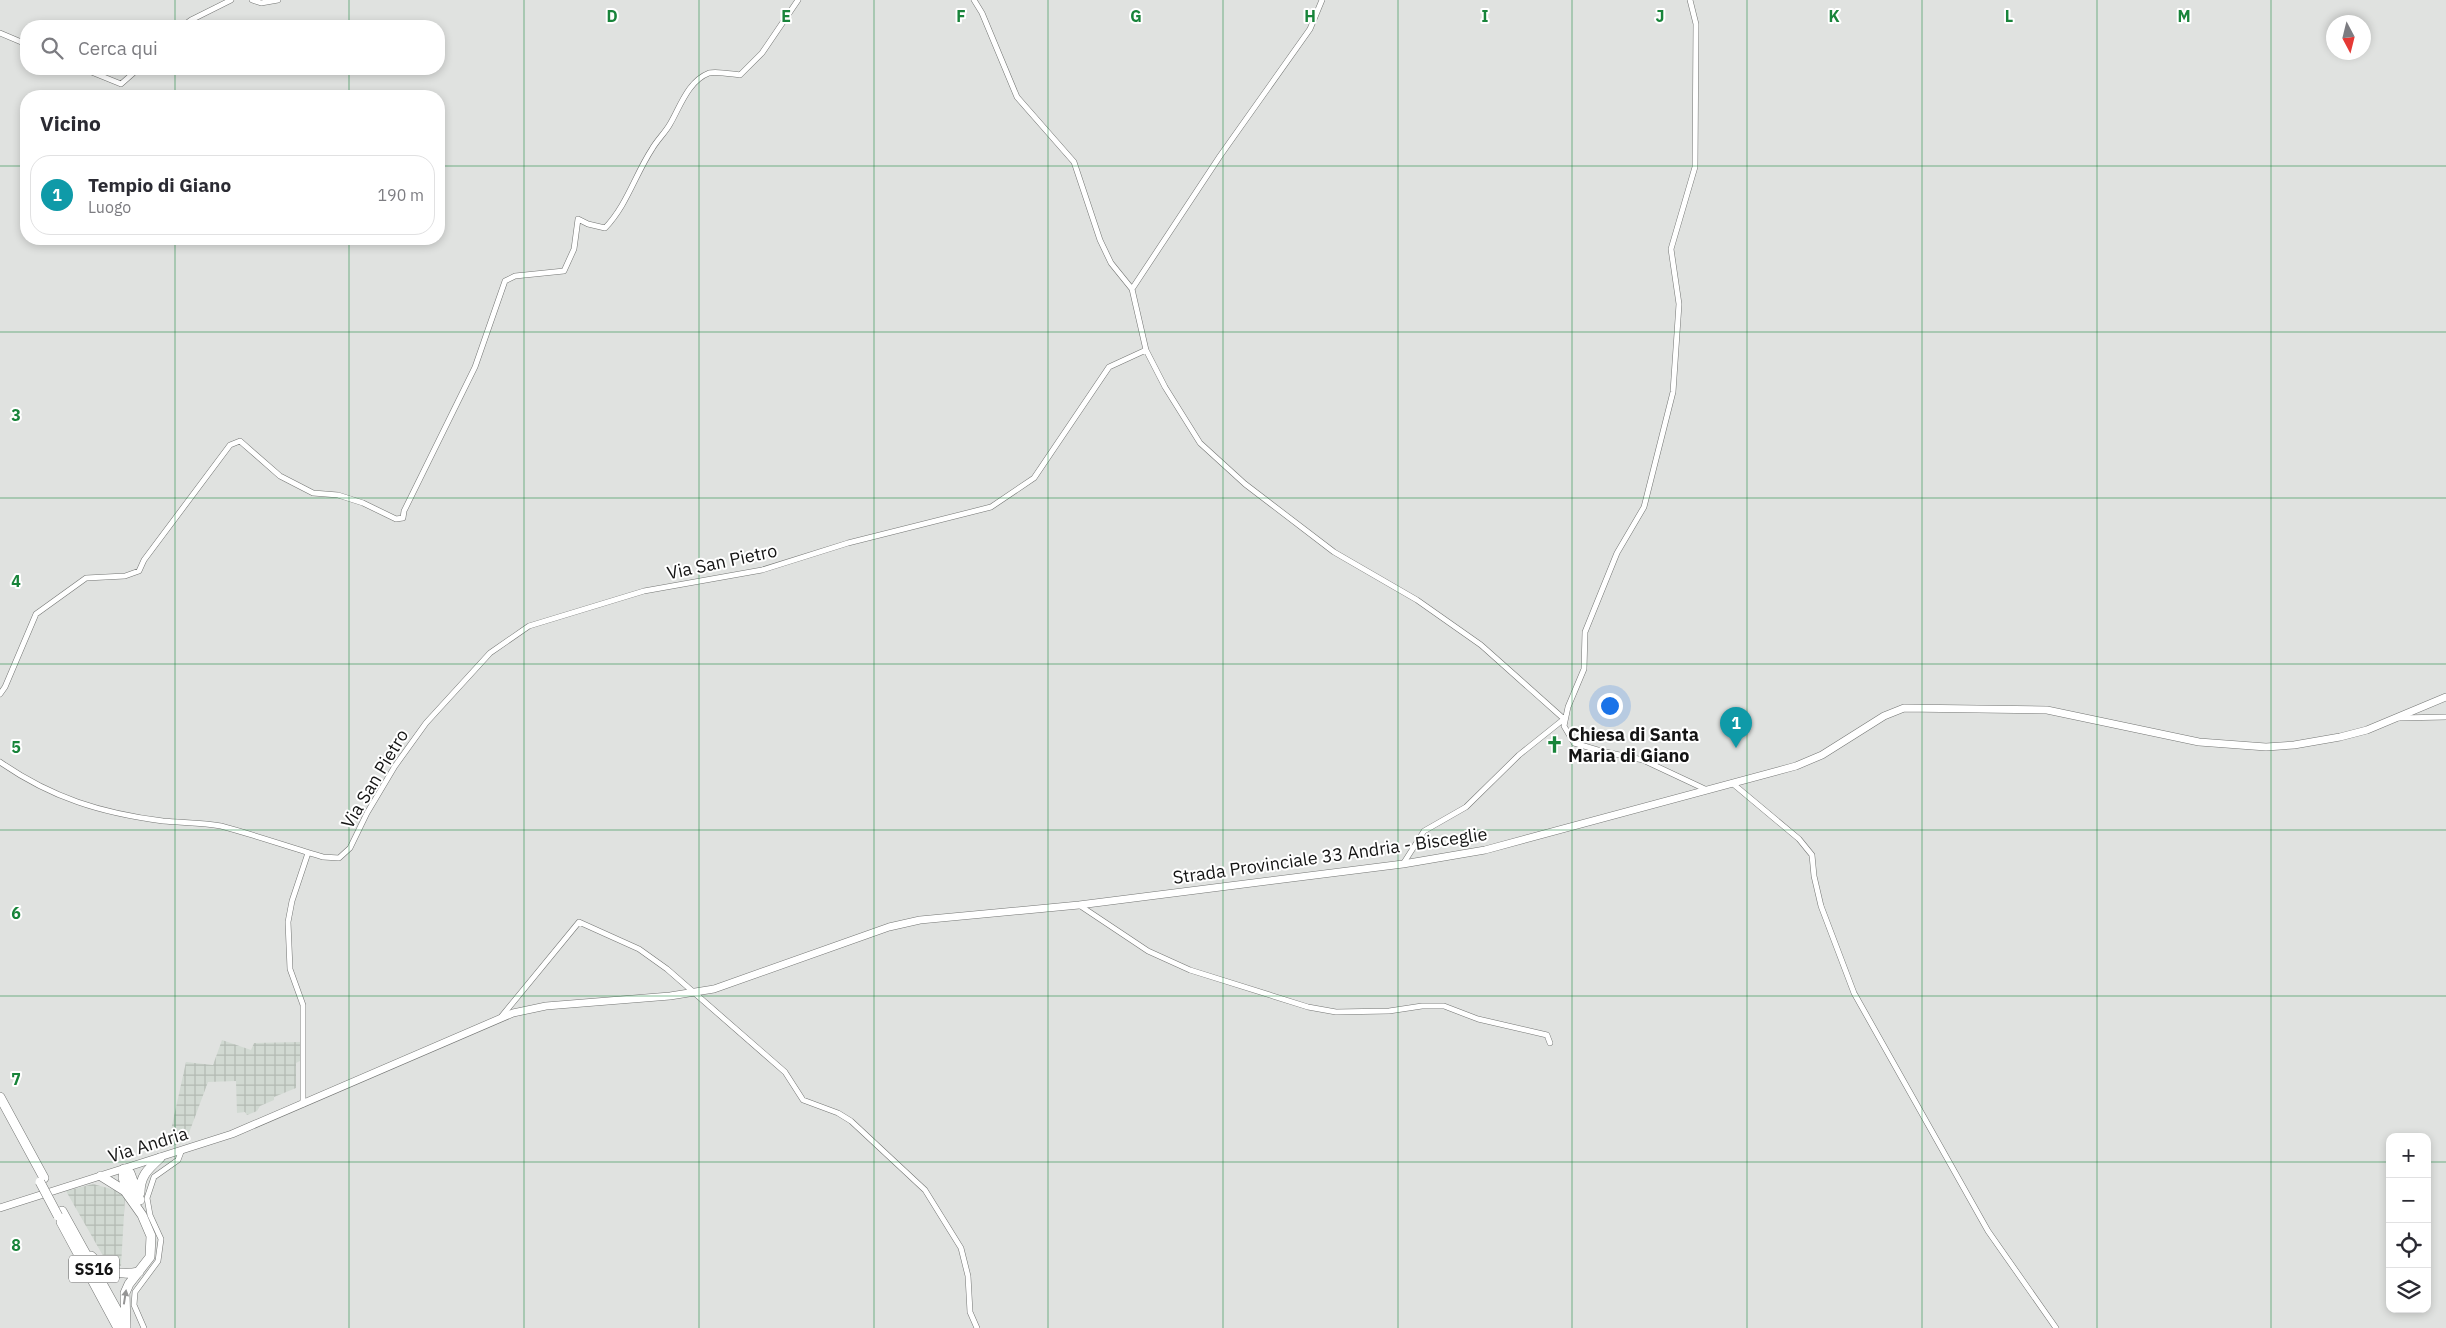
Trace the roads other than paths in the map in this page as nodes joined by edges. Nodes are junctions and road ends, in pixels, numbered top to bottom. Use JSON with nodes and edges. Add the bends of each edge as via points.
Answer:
{"nodes":[{"id":1,"x":232,"y":0,"type":"edge"},
{"id":2,"x":252,"y":0,"type":"edge"},
{"id":3,"x":278,"y":0,"type":"edge"},
{"id":4,"x":798,"y":0,"type":"edge"},
{"id":5,"x":974,"y":0,"type":"edge"},
{"id":6,"x":1322,"y":0,"type":"edge"},
{"id":7,"x":1690,"y":0,"type":"edge"},
{"id":8,"x":191,"y":20,"type":"edge"},
{"id":9,"x":0,"y":33,"type":"edge"},
{"id":10,"x":20,"y":41,"type":"edge"},
{"id":11,"x":99,"y":75,"type":"edge"},
{"id":12,"x":132,"y":75,"type":"edge"},
{"id":13,"x":1132,"y":289,"type":"junction"},
{"id":14,"x":1146,"y":350,"type":"junction"},
{"id":15,"x":0,"y":694,"type":"edge"},
{"id":16,"x":2446,"y":697,"type":"edge"},
{"id":17,"x":2446,"y":717,"type":"edge"},
{"id":18,"x":2396,"y":718,"type":"junction"},
{"id":19,"x":1564,"y":719,"type":"junction"},
{"id":20,"x":0,"y":762,"type":"edge"},
{"id":21,"x":1732,"y":783,"type":"junction"},
{"id":22,"x":1707,"y":790,"type":"junction"},
{"id":23,"x":308,"y":853,"type":"junction"},
{"id":24,"x":1403,"y":864,"type":"junction"},
{"id":25,"x":1079,"y":905,"type":"junction"},
{"id":26,"x":694,"y":992,"type":"junction"},
{"id":27,"x":501,"y":1018,"type":"junction"},
{"id":28,"x":1550,"y":1043,"type":"dead end"},
{"id":29,"x":0,"y":1098,"type":"edge"},
{"id":30,"x":303,"y":1104,"type":"junction"},
{"id":31,"x":0,"y":1109,"type":"edge"},
{"id":32,"x":181,"y":1152,"type":"junction"},
{"id":33,"x":160,"y":1158,"type":"junction"},
{"id":34,"x":124,"y":1169,"type":"junction"},
{"id":35,"x":101,"y":1176,"type":"junction"},
{"id":36,"x":42,"y":1180,"type":"junction"},
{"id":37,"x":137,"y":1201,"type":"junction"},
{"id":38,"x":0,"y":1208,"type":"edge"},
{"id":39,"x":60,"y":1214,"type":"junction"},
{"id":40,"x":82,"y":1247,"type":"junction"},
{"id":41,"x":139,"y":1272,"type":"junction"},
{"id":42,"x":124,"y":1328,"type":"edge"},
{"id":43,"x":144,"y":1328,"type":"edge"},
{"id":44,"x":977,"y":1328,"type":"edge"},
{"id":45,"x":2056,"y":1328,"type":"edge"}],
"edges":[{"from":1,"to":8,"type":"street"},
{"from":2,"to":3,"type":"street"},
{"from":4,"to":15,"type":"street","via":[[762,53],[740,75],[710,73],[697,82],[651,149],[635,184],[605,228],[578,219],[574,249],[564,271],[515,276],[505,281],[475,367],[403,518],[396,519],[338,495],[314,493],[280,476],[240,441],[230,445],[139,571],[125,576],[86,578],[36,614]]},
{"from":5,"to":13,"type":"street","via":[[1017,97],[1074,162],[1100,240],[1111,263]]},
{"from":6,"to":13,"type":"street","via":[[1310,29],[1220,156]]},
{"from":7,"to":19,"type":"street","via":[[1696,24],[1695,167],[1671,249],[1679,304],[1673,392],[1644,507],[1617,553],[1585,632],[1584,669]]},
{"from":9,"to":10,"type":"street"},
{"from":11,"to":12,"type":"street","via":[[122,84]]},
{"from":13,"to":14,"type":"street"},
{"from":14,"to":19,"type":"street","via":[[1164,387],[1200,443],[1245,484],[1334,552],[1417,600],[1481,645]]},
{"from":14,"to":23,"type":"street","name":"Via San Pietro","via":[[1109,368],[1034,478],[991,507],[848,543],[762,570],[644,591],[529,626],[490,654],[426,723],[395,766],[344,855],[339,858]]},
{"from":16,"to":18,"type":"main road","name":"Strada Provinciale 33 Andria - Bisceglie"},
{"from":17,"to":18,"type":"street"},
{"from":18,"to":21,"type":"main road","name":"Strada Provinciale 33 Andria - Bisceglie","via":[[2367,730],[2326,740],[2259,747],[2199,742],[2057,711],[1918,707],[1884,716],[1815,759]]},
{"from":19,"to":22,"type":"street","via":[[1564,726],[1574,743],[1644,760]]},
{"from":19,"to":24,"type":"street","via":[[1519,755],[1466,807],[1424,831]]},
{"from":20,"to":23,"type":"street","via":[[64,798],[109,812],[219,826]]},
{"from":21,"to":22,"type":"main road","name":"Strada Provinciale 33 Andria - Bisceglie"},
{"from":21,"to":45,"type":"street","via":[[1799,839],[1812,855],[1822,906],[1854,993],[1988,1230]]},
{"from":22,"to":24,"type":"main road","name":"Strada Provinciale 33 Andria - Bisceglie","via":[[1492,848]]},
{"from":23,"to":30,"type":"street","via":[[288,922],[290,969],[303,1005]]},
{"from":24,"to":25,"type":"main road","name":"Strada Provinciale 33 Andria - Bisceglie"},
{"from":25,"to":26,"type":"main road","name":"Strada Provinciale 33 Andria - Bisceglie","via":[[903,923],[755,976]]},
{"from":25,"to":28,"type":"street","via":[[1148,951],[1190,970],[1308,1007],[1336,1012],[1444,1006],[1478,1019],[1548,1036]]},
{"from":26,"to":27,"type":"main road","name":"Strada Provinciale 33 Andria - Bisceglie","via":[[546,1006]]},
{"from":26,"to":27,"type":"street","via":[[639,949],[579,922]]},
{"from":26,"to":44,"type":"street","via":[[785,1072],[803,1100],[851,1121],[925,1190],[961,1248],[968,1276],[970,1312]]},
{"from":27,"to":30,"type":"main road","name":"Strada Provinciale 33 Andria - Bisceglie"},
{"from":29,"to":36,"type":"highway","number":"SS16"},
{"from":30,"to":32,"type":"main road","name":"Via Andria"},
{"from":31,"to":36,"type":"highway","number":"SS16"},
{"from":32,"to":33,"type":"main road","name":"Via Andria"},
{"from":32,"to":43,"type":"street","via":[[178,1160],[154,1177],[148,1198],[150,1214],[161,1239],[158,1261],[135,1292],[134,1305]]},
{"from":33,"to":34,"type":"main road","name":"Via Andria"},
{"from":33,"to":37,"type":"highway","via":[[145,1172]]},
{"from":34,"to":35,"type":"main road","name":"Via Andria"},
{"from":34,"to":37,"type":"highway","number":"SS16","via":[[126,1188]]},
{"from":35,"to":37,"type":"highway","number":"SS16"},
{"from":35,"to":38,"type":"main road","name":"Via Andria"},
{"from":36,"to":39,"type":"highway","number":"SS16"},
{"from":37,"to":41,"type":"highway","number":"SS16","via":[[151,1236],[152,1248],[147,1264]]},
{"from":39,"to":40,"type":"highway","number":"SS16"},
{"from":39,"to":42,"type":"highway","number":"SS16"},
{"from":40,"to":41,"type":"highway","number":"SS16","via":[[112,1273]]},
{"from":40,"to":42,"type":"highway","number":"SS16"},
{"from":42,"to":41,"type":"highway","number":"SS16","one_way":true,"via":[[125,1293]]}]}
